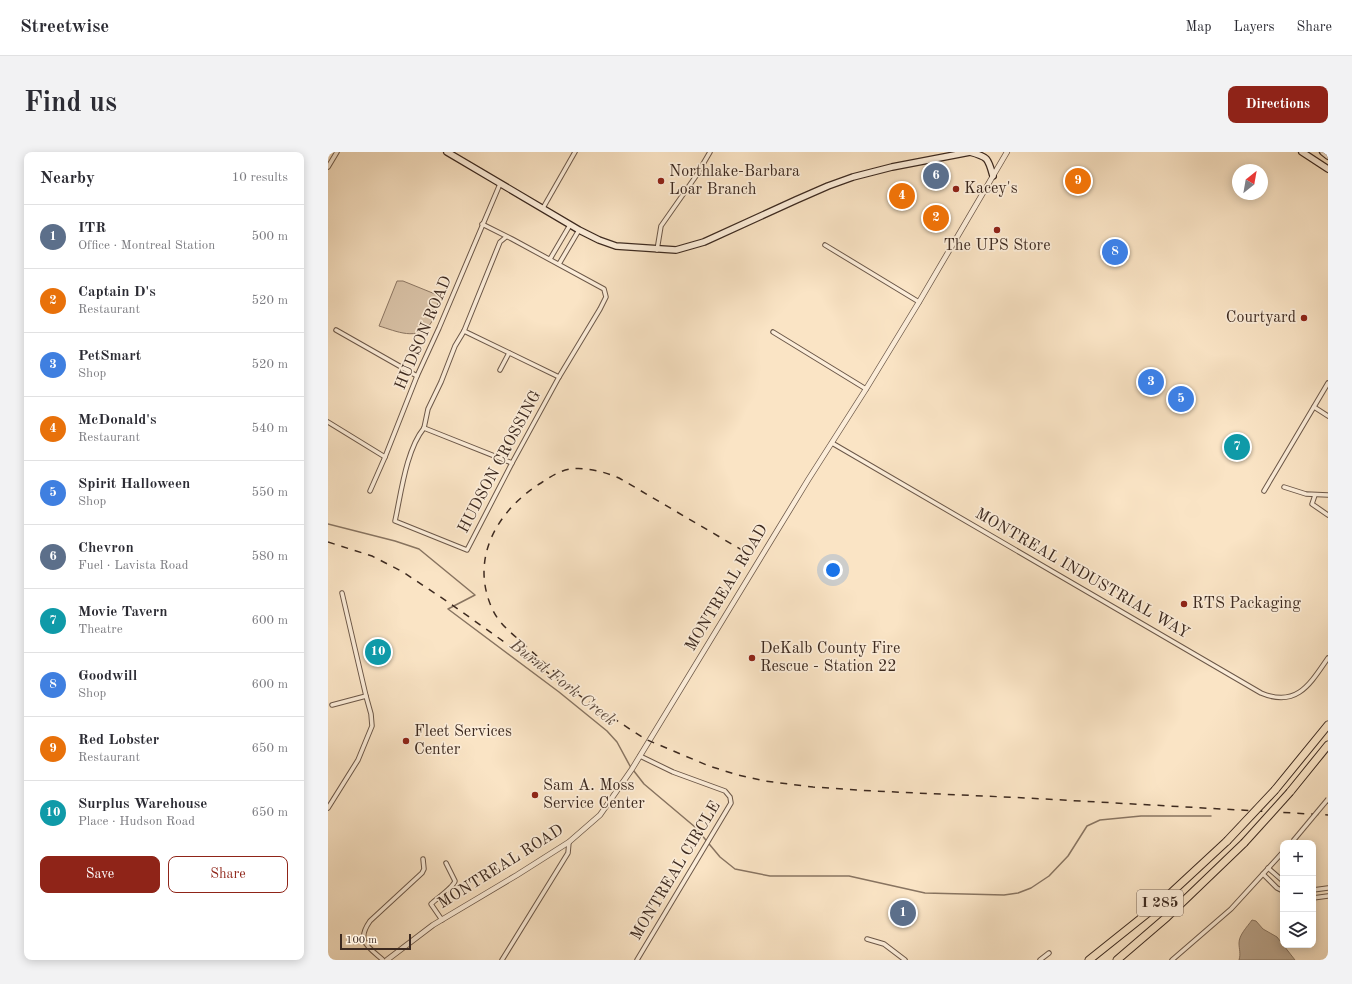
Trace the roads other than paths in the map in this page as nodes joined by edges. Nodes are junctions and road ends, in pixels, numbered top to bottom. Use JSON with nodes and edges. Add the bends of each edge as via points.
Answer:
{"nodes":[{"id":1,"x":337,"y":152,"type":"edge"},
{"id":2,"x":447,"y":152,"type":"edge"},
{"id":3,"x":575,"y":152,"type":"edge"},
{"id":4,"x":710,"y":152,"type":"edge"},
{"id":5,"x":970,"y":152,"type":"edge"},
{"id":6,"x":1007,"y":152,"type":"edge"},
{"id":7,"x":1302,"y":152,"type":"edge"},
{"id":8,"x":1322,"y":152,"type":"edge"},
{"id":9,"x":1328,"y":156,"type":"edge"},
{"id":10,"x":328,"y":167,"type":"edge"},
{"id":11,"x":1328,"y":169,"type":"edge"},
{"id":12,"x":993,"y":176,"type":"junction"},
{"id":13,"x":500,"y":184,"type":"junction"},
{"id":14,"x":543,"y":208,"type":"junction"},
{"id":15,"x":482,"y":224,"type":"junction"},
{"id":16,"x":570,"y":225,"type":"junction"},
{"id":17,"x":579,"y":230,"type":"junction"},
{"id":18,"x":506,"y":237,"type":"junction"},
{"id":19,"x":825,"y":245,"type":"dead end"},
{"id":20,"x":657,"y":250,"type":"junction"},
{"id":21,"x":550,"y":259,"type":"junction"},
{"id":22,"x":559,"y":264,"type":"junction"},
{"id":23,"x":919,"y":302,"type":"junction"},
{"id":24,"x":336,"y":330,"type":"dead end"},
{"id":25,"x":464,"y":331,"type":"junction"},
{"id":26,"x":773,"y":332,"type":"dead end"},
{"id":27,"x":509,"y":353,"type":"junction"},
{"id":28,"x":500,"y":370,"type":"dead end"},
{"id":29,"x":417,"y":376,"type":"junction"},
{"id":30,"x":558,"y":377,"type":"junction"},
{"id":31,"x":1328,"y":383,"type":"edge"},
{"id":32,"x":866,"y":389,"type":"junction"},
{"id":33,"x":1314,"y":407,"type":"junction"},
{"id":34,"x":1328,"y":416,"type":"edge"},
{"id":35,"x":328,"y":422,"type":"edge"},
{"id":36,"x":424,"y":428,"type":"junction"},
{"id":37,"x":832,"y":443,"type":"junction"},
{"id":38,"x":386,"y":457,"type":"junction"},
{"id":39,"x":512,"y":463,"type":"junction"},
{"id":40,"x":1284,"y":487,"type":"dead end"},
{"id":41,"x":1264,"y":490,"type":"dead end"},
{"id":42,"x":370,"y":491,"type":"dead end"},
{"id":43,"x":1314,"y":495,"type":"junction"},
{"id":44,"x":1328,"y":495,"type":"edge"},
{"id":45,"x":1328,"y":515,"type":"edge"},
{"id":46,"x":342,"y":593,"type":"dead end"},
{"id":47,"x":1328,"y":658,"type":"edge"},
{"id":48,"x":366,"y":696,"type":"junction"},
{"id":49,"x":332,"y":705,"type":"dead end"},
{"id":50,"x":1328,"y":725,"type":"edge"},
{"id":51,"x":1328,"y":745,"type":"edge"},
{"id":52,"x":640,"y":756,"type":"junction"},
{"id":53,"x":1328,"y":799,"type":"edge"},
{"id":54,"x":328,"y":808,"type":"edge"},
{"id":55,"x":1294,"y":840,"type":"edge"},
{"id":56,"x":569,"y":842,"type":"junction"},
{"id":57,"x":1280,"y":855,"type":"edge"},
{"id":58,"x":423,"y":859,"type":"dead end"},
{"id":59,"x":446,"y":863,"type":"dead end"},
{"id":60,"x":1268,"y":868,"type":"junction"},
{"id":61,"x":1263,"y":874,"type":"junction"},
{"id":62,"x":1280,"y":878,"type":"edge"},
{"id":63,"x":1328,"y":888,"type":"edge"},
{"id":64,"x":1280,"y":890,"type":"edge"},
{"id":65,"x":1316,"y":890,"type":"edge"},
{"id":66,"x":1328,"y":896,"type":"edge"},
{"id":67,"x":1316,"y":898,"type":"edge"},
{"id":68,"x":442,"y":920,"type":"junction"},
{"id":69,"x":867,"y":939,"type":"dead end"},
{"id":70,"x":1049,"y":953,"type":"dead end"},
{"id":71,"x":383,"y":960,"type":"edge"},
{"id":72,"x":387,"y":960,"type":"edge"},
{"id":73,"x":502,"y":960,"type":"edge"},
{"id":74,"x":637,"y":960,"type":"edge"},
{"id":75,"x":905,"y":960,"type":"edge"},
{"id":76,"x":1040,"y":960,"type":"edge"},
{"id":77,"x":1089,"y":960,"type":"edge"},
{"id":78,"x":1117,"y":960,"type":"edge"},
{"id":79,"x":1172,"y":960,"type":"edge"}],
"edges":[{"from":1,"to":10,"type":"street"},
{"from":2,"to":13,"type":"main road"},
{"from":3,"to":14,"type":"street"},
{"from":4,"to":20,"type":"street","via":[[661,226]]},
{"from":5,"to":12,"type":"main road","via":[[987,158]]},
{"from":5,"to":20,"type":"main road","via":[[853,177],[704,242],[676,250]]},
{"from":6,"to":12,"type":"street","name":"MONTREAL ROAD"},
{"from":7,"to":11,"type":"main road"},
{"from":8,"to":9,"type":"main road"},
{"from":12,"to":23,"type":"street","name":"MONTREAL ROAD"},
{"from":13,"to":14,"type":"main road"},
{"from":13,"to":15,"type":"street","name":"HUDSON ROAD"},
{"from":14,"to":16,"type":"main road"},
{"from":15,"to":18,"type":"street","name":"HUDSON CROSSING"},
{"from":15,"to":29,"type":"street","name":"HUDSON ROAD","via":[[440,328]]},
{"from":16,"to":17,"type":"main road"},
{"from":16,"to":21,"type":"street"},
{"from":17,"to":20,"type":"main road","via":[[616,246]]},
{"from":17,"to":22,"type":"street"},
{"from":18,"to":21,"type":"street","name":"HUDSON CROSSING"},
{"from":18,"to":25,"type":"street","via":[[500,242]]},
{"from":19,"to":23,"type":"street"},
{"from":21,"to":22,"type":"street","name":"HUDSON CROSSING"},
{"from":22,"to":30,"type":"street","name":"HUDSON CROSSING","via":[[604,289],[606,297]]},
{"from":23,"to":32,"type":"street","name":"MONTREAL ROAD"},
{"from":24,"to":29,"type":"street"},
{"from":25,"to":27,"type":"street","name":"HUDSON CROSSING"},
{"from":25,"to":36,"type":"street","via":[[428,409]]},
{"from":26,"to":32,"type":"street"},
{"from":27,"to":28,"type":"street"},
{"from":27,"to":30,"type":"street","name":"HUDSON CROSSING"},
{"from":29,"to":38,"type":"street","name":"HUDSON ROAD"},
{"from":30,"to":39,"type":"street","name":"HUDSON CROSSING"},
{"from":31,"to":33,"type":"street"},
{"from":32,"to":37,"type":"street","name":"MONTREAL ROAD"},
{"from":33,"to":34,"type":"street"},
{"from":33,"to":41,"type":"street"},
{"from":35,"to":38,"type":"street"},
{"from":36,"to":39,"type":"street"},
{"from":36,"to":39,"type":"street","name":"HUDSON CROSSING","via":[[411,450],[394,521],[467,550]]},
{"from":37,"to":47,"type":"street","name":"MONTREAL INDUSTRIAL WAY","via":[[1261,693],[1284,698],[1295,695],[1306,688]]},
{"from":37,"to":52,"type":"street","name":"MONTREAL ROAD"},
{"from":38,"to":42,"type":"street","name":"HUDSON ROAD"},
{"from":40,"to":43,"type":"street"},
{"from":43,"to":44,"type":"street"},
{"from":43,"to":45,"type":"street","via":[[1312,504]]},
{"from":46,"to":48,"type":"street"},
{"from":48,"to":49,"type":"street"},
{"from":48,"to":54,"type":"street","via":[[372,726],[358,760]]},
{"from":50,"to":77,"type":"highway","number":"I 285","bridge":true,"via":[[1275,790],[1227,841],[1159,904]]},
{"from":51,"to":78,"type":"highway","number":"I 285","bridge":true,"via":[[1244,843]]},
{"from":52,"to":56,"type":"street","name":"MONTREAL ROAD","via":[[600,815]]},
{"from":52,"to":74,"type":"street","name":"MONTREAL CIRCLE","via":[[673,772],[725,791],[731,803]]},
{"from":53,"to":55,"type":"street","bridge":true},
{"from":56,"to":68,"type":"street","name":"MONTREAL ROAD"},
{"from":56,"to":73,"type":"street","via":[[568,854]]},
{"from":57,"to":60,"type":"street"},
{"from":58,"to":71,"type":"street","via":[[422,873],[370,921],[364,930],[365,942]]},
{"from":59,"to":68,"type":"street","via":[[455,881],[454,885],[431,904]]},
{"from":60,"to":61,"type":"street"},
{"from":60,"to":62,"type":"street"},
{"from":61,"to":64,"type":"street"},
{"from":61,"to":79,"type":"street","via":[[1231,909]]},
{"from":63,"to":65,"type":"street"},
{"from":66,"to":67,"type":"street"},
{"from":68,"to":72,"type":"street","name":"MONTREAL ROAD"},
{"from":69,"to":75,"type":"street","via":[[884,944]]},
{"from":70,"to":76,"type":"street"}]}
